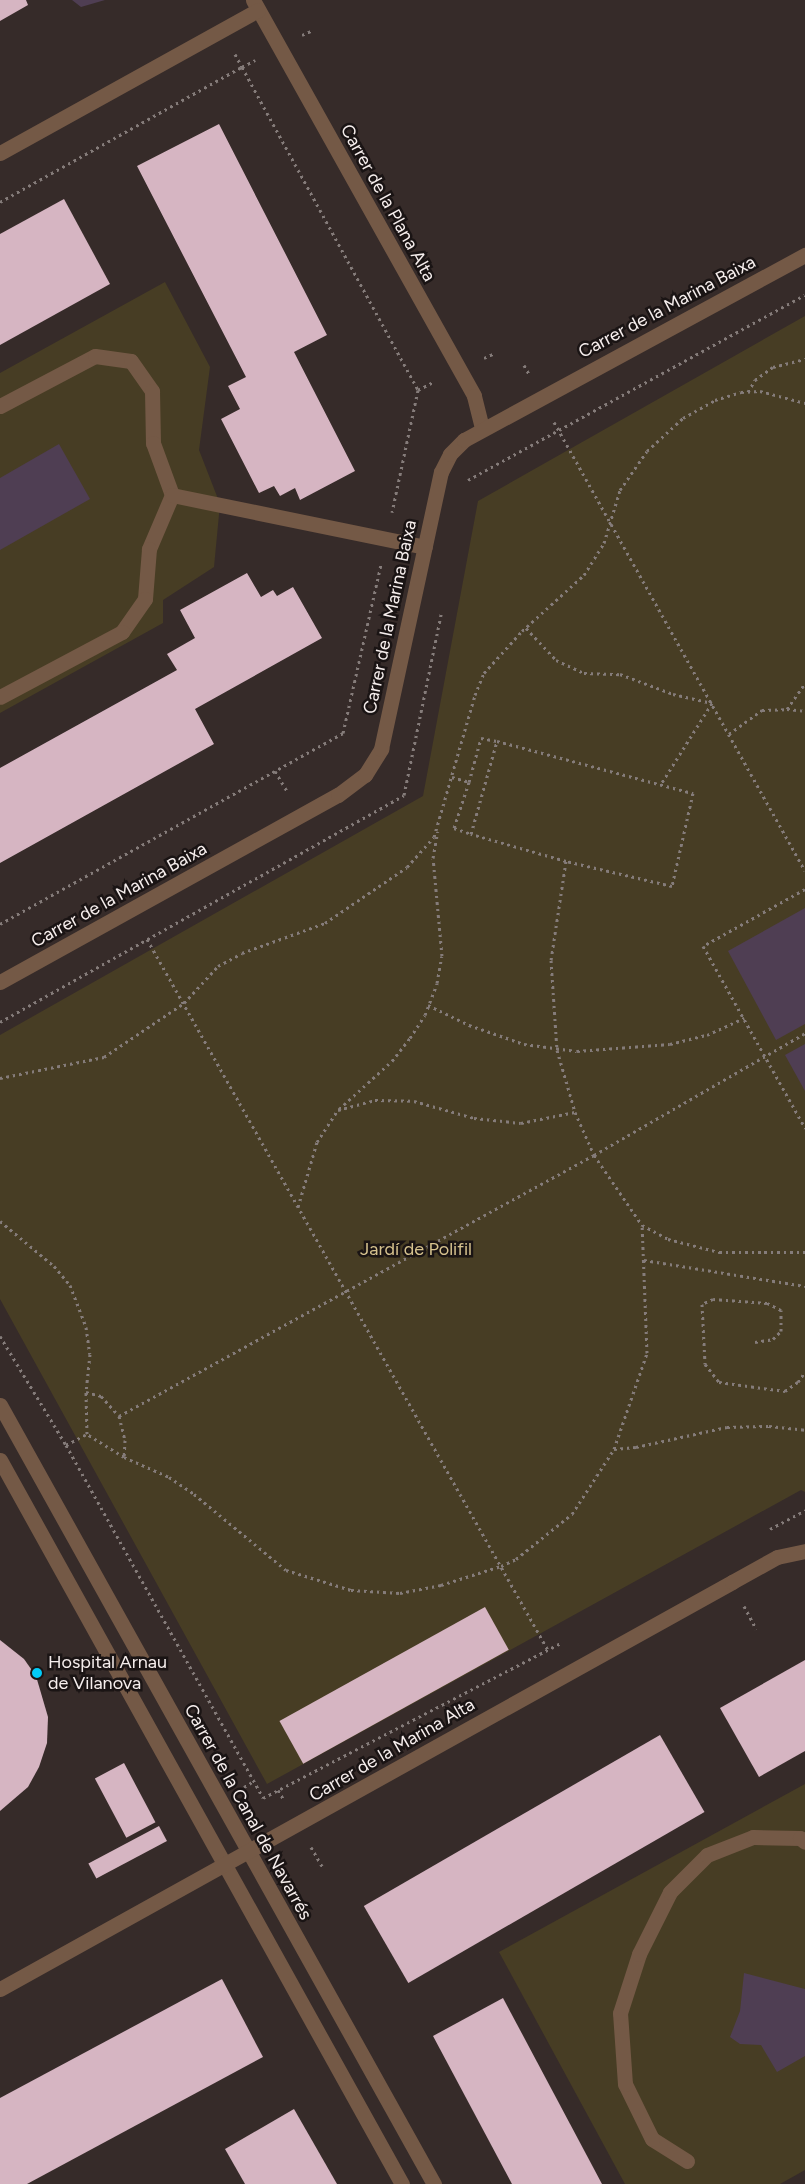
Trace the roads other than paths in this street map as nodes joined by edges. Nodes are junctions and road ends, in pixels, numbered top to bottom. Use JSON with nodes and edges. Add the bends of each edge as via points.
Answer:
{"nodes":[{"id":1,"x":256,"y":5,"type":"edge"},
{"id":2,"x":0,"y":152,"type":"edge"},
{"id":3,"x":805,"y":255,"type":"edge"},
{"id":4,"x":0,"y":406,"type":"edge"},
{"id":5,"x":482,"y":427,"type":"junction"},
{"id":6,"x":172,"y":495,"type":"junction"},
{"id":7,"x":425,"y":547,"type":"junction"},
{"id":8,"x":0,"y":697,"type":"edge"},
{"id":9,"x":0,"y":982,"type":"edge"},
{"id":10,"x":0,"y":1405,"type":"edge"},
{"id":11,"x":0,"y":1460,"type":"edge"},
{"id":12,"x":805,"y":1551,"type":"edge"},
{"id":13,"x":805,"y":1842,"type":"edge"},
{"id":14,"x":250,"y":1852,"type":"junction"},
{"id":15,"x":225,"y":1866,"type":"junction"},
{"id":16,"x":0,"y":1989,"type":"edge"},
{"id":17,"x":687,"y":2161,"type":"dead end"},
{"id":18,"x":402,"y":2184,"type":"edge"},
{"id":19,"x":434,"y":2184,"type":"edge"}],
"edges":[{"from":1,"to":2,"type":"street"},
{"from":1,"to":5,"type":"street","name":"Carrer de la Plana Alta","via":[[474,396]]},
{"from":3,"to":5,"type":"street","name":"Carrer de la Marina Baixa"},
{"from":4,"to":6,"type":"street","via":[[95,356],[131,361],[152,391],[153,443]]},
{"from":5,"to":7,"type":"street","name":"Carrer de la Marina Baixa","via":[[464,440],[441,472]]},
{"from":6,"to":7,"type":"street"},
{"from":6,"to":8,"type":"street","via":[[149,549],[145,599],[122,632]]},
{"from":7,"to":9,"type":"street","name":"Carrer de la Marina Baixa","via":[[381,749],[365,775],[338,795]]},
{"from":10,"to":14,"type":"street","name":"Carrer de la Canal de Navarrés"},
{"from":11,"to":15,"type":"street"},
{"from":12,"to":14,"type":"street","name":"Carrer de la Marina Alta","via":[[777,1557]]},
{"from":13,"to":17,"type":"street","via":[[800,1838],[753,1837],[707,1855],[670,1892],[638,1954],[620,2014],[625,2084],[652,2139]]},
{"from":14,"to":15,"type":"street","name":"Carrer de la Marina Alta"},
{"from":14,"to":19,"type":"street","name":"Carrer de la Canal de Navarrés"},
{"from":15,"to":16,"type":"street","name":"Carrer de la Marina Alta"},
{"from":15,"to":18,"type":"street"}]}
